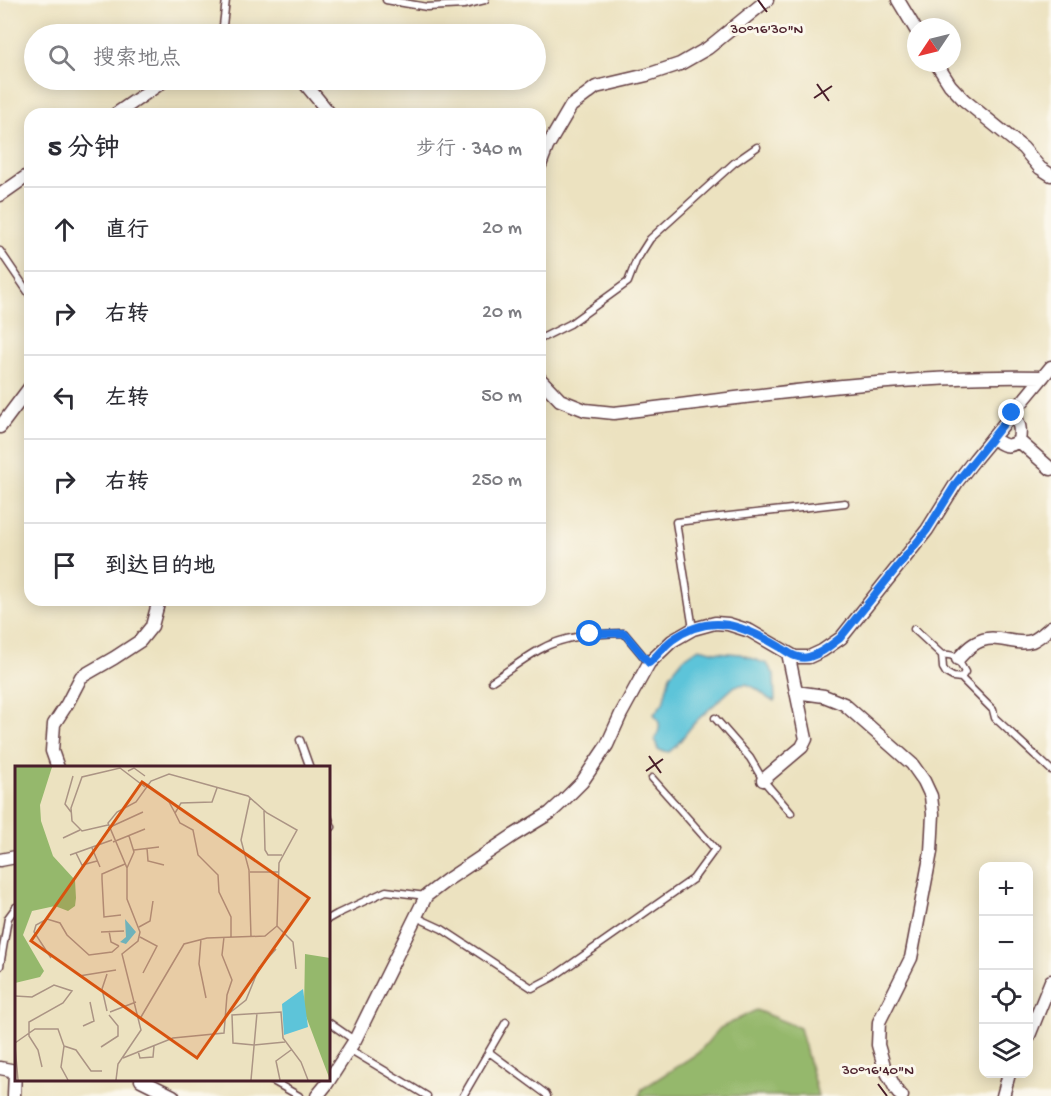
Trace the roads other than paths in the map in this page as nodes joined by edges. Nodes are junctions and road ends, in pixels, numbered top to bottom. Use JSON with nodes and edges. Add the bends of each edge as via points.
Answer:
{"nodes":[{"id":1,"x":226,"y":0,"type":"edge"},
{"id":2,"x":386,"y":0,"type":"edge"},
{"id":3,"x":485,"y":0,"type":"edge"},
{"id":4,"x":767,"y":0,"type":"edge"},
{"id":5,"x":898,"y":0,"type":"edge"},
{"id":6,"x":909,"y":18,"type":"edge"},
{"id":7,"x":223,"y":24,"type":"edge"},
{"id":8,"x":941,"y":72,"type":"edge"},
{"id":9,"x":151,"y":90,"type":"edge"},
{"id":10,"x":310,"y":90,"type":"edge"},
{"id":11,"x":125,"y":108,"type":"edge"},
{"id":12,"x":325,"y":108,"type":"edge"},
{"id":13,"x":757,"y":147,"type":"dead end"},
{"id":14,"x":546,"y":150,"type":"edge"},
{"id":15,"x":1051,"y":175,"type":"edge"},
{"id":16,"x":24,"y":178,"type":"edge"},
{"id":17,"x":0,"y":195,"type":"edge"},
{"id":18,"x":0,"y":251,"type":"edge"},
{"id":19,"x":24,"y":286,"type":"edge"},
{"id":20,"x":546,"y":336,"type":"edge"},
{"id":21,"x":1047,"y":372,"type":"edge"},
{"id":22,"x":546,"y":385,"type":"edge"},
{"id":23,"x":24,"y":395,"type":"edge"},
{"id":24,"x":1012,"y":413,"type":"junction"},
{"id":25,"x":0,"y":427,"type":"edge"},
{"id":26,"x":992,"y":438,"type":"junction"},
{"id":27,"x":1019,"y":441,"type":"junction"},
{"id":28,"x":1051,"y":469,"type":"edge"},
{"id":29,"x":845,"y":503,"type":"dead end"},
{"id":30,"x":157,"y":606,"type":"edge"},
{"id":31,"x":1051,"y":627,"type":"edge"},
{"id":32,"x":693,"y":629,"type":"junction"},
{"id":33,"x":914,"y":629,"type":"dead end"},
{"id":34,"x":788,"y":653,"type":"junction"},
{"id":35,"x":942,"y":655,"type":"junction"},
{"id":36,"x":958,"y":659,"type":"junction"},
{"id":37,"x":649,"y":663,"type":"junction"},
{"id":38,"x":961,"y":678,"type":"junction"},
{"id":39,"x":492,"y":681,"type":"dead end"},
{"id":40,"x":796,"y":692,"type":"junction"},
{"id":41,"x":715,"y":718,"type":"dead end"},
{"id":42,"x":300,"y":740,"type":"dead end"},
{"id":43,"x":57,"y":766,"type":"edge"},
{"id":44,"x":309,"y":766,"type":"edge"},
{"id":45,"x":1051,"y":770,"type":"edge"},
{"id":46,"x":652,"y":778,"type":"dead end"},
{"id":47,"x":763,"y":780,"type":"junction"},
{"id":48,"x":791,"y":813,"type":"dead end"},
{"id":49,"x":15,"y":857,"type":"edge"},
{"id":50,"x":0,"y":860,"type":"edge"},
{"id":51,"x":426,"y":896,"type":"junction"},
{"id":52,"x":15,"y":908,"type":"edge"},
{"id":53,"x":415,"y":917,"type":"junction"},
{"id":54,"x":330,"y":918,"type":"edge"},
{"id":55,"x":0,"y":966,"type":"edge"},
{"id":56,"x":1051,"y":981,"type":"edge"},
{"id":57,"x":506,"y":1022,"type":"dead end"},
{"id":58,"x":330,"y":1024,"type":"edge"},
{"id":59,"x":1033,"y":1028,"type":"edge"},
{"id":60,"x":352,"y":1045,"type":"junction"},
{"id":61,"x":489,"y":1052,"type":"junction"},
{"id":62,"x":0,"y":1068,"type":"edge"},
{"id":63,"x":15,"y":1071,"type":"edge"},
{"id":64,"x":1008,"y":1078,"type":"edge"},
{"id":65,"x":330,"y":1079,"type":"edge"},
{"id":66,"x":15,"y":1081,"type":"edge"},
{"id":67,"x":143,"y":1081,"type":"edge"},
{"id":68,"x":273,"y":1081,"type":"edge"},
{"id":69,"x":329,"y":1081,"type":"edge"},
{"id":70,"x":14,"y":1096,"type":"edge"},
{"id":71,"x":174,"y":1096,"type":"edge"},
{"id":72,"x":299,"y":1096,"type":"edge"},
{"id":73,"x":317,"y":1096,"type":"edge"},
{"id":74,"x":427,"y":1096,"type":"edge"},
{"id":75,"x":463,"y":1096,"type":"edge"},
{"id":76,"x":547,"y":1096,"type":"edge"},
{"id":77,"x":902,"y":1096,"type":"edge"},
{"id":78,"x":1003,"y":1096,"type":"edge"}],
"edges":[{"from":1,"to":7,"type":"lane"},
{"from":2,"to":3,"type":"lane","via":[[427,7]]},
{"from":4,"to":14,"type":"street","via":[[708,48],[680,64],[596,87],[571,106]]},
{"from":5,"to":6,"type":"street"},
{"from":8,"to":15,"type":"street","via":[[964,100]]},
{"from":9,"to":11,"type":"street"},
{"from":10,"to":12,"type":"street"},
{"from":13,"to":20,"type":"lane","via":[[650,239],[628,282],[570,324]]},
{"from":16,"to":17,"type":"street"},
{"from":18,"to":19,"type":"lane"},
{"from":21,"to":22,"type":"street","via":[[879,382],[614,413],[585,410],[560,400]]},
{"from":21,"to":24,"type":"street"},
{"from":23,"to":25,"type":"street"},
{"from":24,"to":26,"type":"street"},
{"from":24,"to":27,"type":"street","via":[[1021,430]]},
{"from":26,"to":27,"type":"street","via":[[1005,446]]},
{"from":26,"to":34,"type":"street","via":[[957,482],[927,530],[840,638],[809,657]]},
{"from":27,"to":28,"type":"street"},
{"from":29,"to":32,"type":"lane","via":[[676,522]]},
{"from":30,"to":43,"type":"street","via":[[152,626],[140,641],[81,677],[54,724],[52,750]]},
{"from":31,"to":36,"type":"street","via":[[1025,642],[986,639],[975,643]]},
{"from":32,"to":34,"type":"street","via":[[728,624],[750,631]]},
{"from":32,"to":37,"type":"street","via":[[672,641]]},
{"from":33,"to":35,"type":"lane"},
{"from":34,"to":40,"type":"street"},
{"from":35,"to":36,"type":"lane"},
{"from":35,"to":38,"type":"lane","via":[[946,673]]},
{"from":36,"to":38,"type":"lane","via":[[965,672]]},
{"from":37,"to":39,"type":"lane","via":[[624,633],[590,634],[539,650]]},
{"from":37,"to":51,"type":"street","via":[[607,745],[582,782],[549,813]]},
{"from":38,"to":45,"type":"lane","via":[[993,710],[995,718]]},
{"from":40,"to":47,"type":"street","via":[[806,739],[802,747]]},
{"from":40,"to":77,"type":"street","via":[[844,704],[912,764],[931,795],[931,852],[910,958],[879,1022],[878,1045],[885,1069]]},
{"from":41,"to":47,"type":"lane","via":[[750,758]]},
{"from":42,"to":44,"type":"lane"},
{"from":46,"to":53,"type":"lane","via":[[715,849],[693,879],[553,977],[532,988],[442,929]]},
{"from":47,"to":48,"type":"lane"},
{"from":49,"to":50,"type":"street"},
{"from":51,"to":53,"type":"street"},
{"from":51,"to":54,"type":"lane","via":[[386,891]]},
{"from":52,"to":55,"type":"lane","via":[[8,918]]},
{"from":53,"to":60,"type":"street"},
{"from":56,"to":59,"type":"street"},
{"from":57,"to":61,"type":"lane"},
{"from":58,"to":60,"type":"lane"},
{"from":60,"to":65,"type":"street"},
{"from":60,"to":74,"type":"lane"},
{"from":61,"to":75,"type":"lane"},
{"from":61,"to":76,"type":"lane"},
{"from":62,"to":63,"type":"street"},
{"from":64,"to":78,"type":"street"},
{"from":66,"to":70,"type":"street"},
{"from":67,"to":71,"type":"street"},
{"from":68,"to":72,"type":"lane"},
{"from":69,"to":73,"type":"street"}]}
